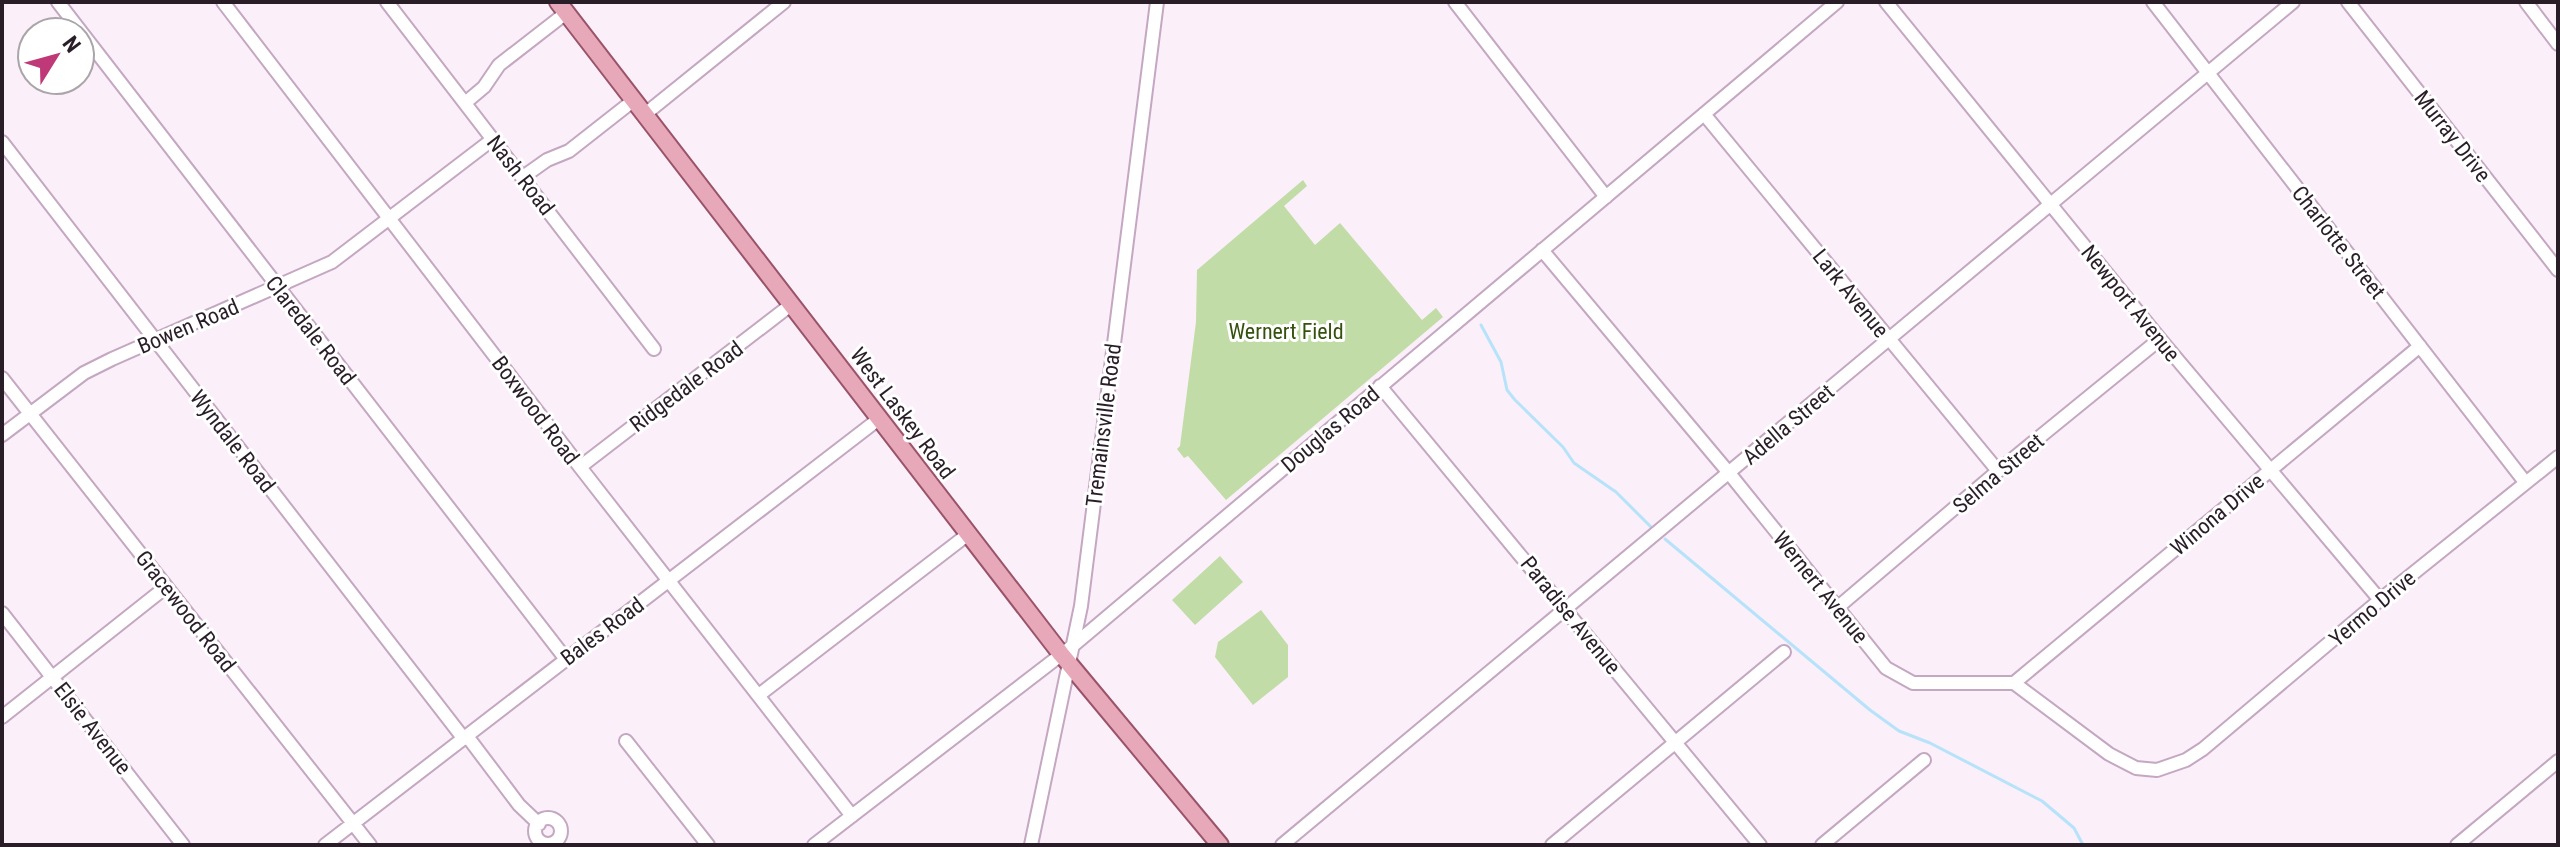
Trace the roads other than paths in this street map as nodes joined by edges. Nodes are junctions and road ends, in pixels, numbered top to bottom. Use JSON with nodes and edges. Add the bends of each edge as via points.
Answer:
{"nodes":[{"id":1,"x":58,"y":2,"type":"edge"},
{"id":2,"x":223,"y":2,"type":"edge"},
{"id":3,"x":387,"y":2,"type":"edge"},
{"id":4,"x":784,"y":2,"type":"edge"},
{"id":5,"x":1157,"y":2,"type":"edge"},
{"id":6,"x":1455,"y":2,"type":"edge"},
{"id":7,"x":1815,"y":2,"type":"edge"},
{"id":8,"x":1837,"y":2,"type":"edge"},
{"id":9,"x":1886,"y":2,"type":"edge"},
{"id":10,"x":2153,"y":2,"type":"edge"},
{"id":11,"x":2293,"y":2,"type":"edge"},
{"id":12,"x":2348,"y":2,"type":"edge"},
{"id":13,"x":2526,"y":2,"type":"edge"},
{"id":14,"x":562,"y":5,"type":"edge"},
{"id":15,"x":1824,"y":13,"type":"junction"},
{"id":16,"x":2558,"y":44,"type":"edge"},
{"id":17,"x":2208,"y":73,"type":"junction"},
{"id":18,"x":634,"y":100,"type":"junction"},
{"id":19,"x":465,"y":103,"type":"junction"},
{"id":20,"x":1704,"y":114,"type":"junction"},
{"id":21,"x":644,"y":115,"type":"junction"},
{"id":22,"x":493,"y":139,"type":"junction"},
{"id":23,"x":2,"y":142,"type":"edge"},
{"id":24,"x":523,"y":177,"type":"junction"},
{"id":25,"x":1606,"y":197,"type":"junction"},
{"id":26,"x":2051,"y":204,"type":"junction"},
{"id":27,"x":391,"y":219,"type":"junction"},
{"id":28,"x":1542,"y":250,"type":"junction"},
{"id":29,"x":2558,"y":270,"type":"edge"},
{"id":30,"x":278,"y":287,"type":"junction"},
{"id":31,"x":792,"y":304,"type":"junction"},
{"id":32,"x":2160,"y":339,"type":"junction"},
{"id":33,"x":154,"y":340,"type":"junction"},
{"id":34,"x":1889,"y":340,"type":"junction"},
{"id":35,"x":2420,"y":346,"type":"junction"},
{"id":36,"x":654,"y":349,"type":"dead end"},
{"id":37,"x":2,"y":378,"type":"edge"},
{"id":38,"x":1380,"y":386,"type":"junction"},
{"id":39,"x":30,"y":413,"type":"junction"},
{"id":40,"x":880,"y":418,"type":"junction"},
{"id":41,"x":2,"y":435,"type":"edge"},
{"id":42,"x":2558,"y":457,"type":"edge"},
{"id":43,"x":580,"y":467,"type":"junction"},
{"id":44,"x":2270,"y":470,"type":"junction"},
{"id":45,"x":1998,"y":471,"type":"junction"},
{"id":46,"x":1729,"y":473,"type":"junction"},
{"id":47,"x":2525,"y":482,"type":"junction"},
{"id":48,"x":967,"y":535,"type":"junction"},
{"id":49,"x":669,"y":580,"type":"junction"},
{"id":50,"x":166,"y":587,"type":"junction"},
{"id":51,"x":2380,"y":600,"type":"junction"},
{"id":52,"x":1837,"y":608,"type":"junction"},
{"id":53,"x":1566,"y":609,"type":"junction"},
{"id":54,"x":2,"y":613,"type":"edge"},
{"id":55,"x":1784,"y":652,"type":"dead end"},
{"id":56,"x":1068,"y":653,"type":"junction"},
{"id":57,"x":565,"y":658,"type":"junction"},
{"id":58,"x":53,"y":677,"type":"junction"},
{"id":59,"x":2014,"y":683,"type":"junction"},
{"id":60,"x":759,"y":695,"type":"junction"},
{"id":61,"x":2,"y":717,"type":"edge"},
{"id":62,"x":465,"y":737,"type":"junction"},
{"id":63,"x":626,"y":741,"type":"dead end"},
{"id":64,"x":1674,"y":744,"type":"junction"},
{"id":65,"x":1924,"y":760,"type":"dead end"},
{"id":66,"x":2558,"y":761,"type":"edge"},
{"id":67,"x":852,"y":816,"type":"junction"},
{"id":68,"x":353,"y":823,"type":"junction"},
{"id":69,"x":539,"y":824,"type":"dead end"},
{"id":70,"x":183,"y":845,"type":"edge"},
{"id":71,"x":325,"y":845,"type":"edge"},
{"id":72,"x":370,"y":845,"type":"edge"},
{"id":73,"x":708,"y":845,"type":"edge"},
{"id":74,"x":814,"y":845,"type":"edge"},
{"id":75,"x":1031,"y":845,"type":"edge"},
{"id":76,"x":1220,"y":845,"type":"edge"},
{"id":77,"x":1282,"y":845,"type":"edge"},
{"id":78,"x":1552,"y":845,"type":"edge"},
{"id":79,"x":1760,"y":845,"type":"edge"},
{"id":80,"x":1822,"y":845,"type":"edge"},
{"id":81,"x":2457,"y":845,"type":"edge"}],
"edges":[{"from":1,"to":30,"type":"street","name":"Claredale Road"},
{"from":2,"to":27,"type":"street","name":"Boxwood Road"},
{"from":3,"to":19,"type":"street","name":"Nash Road"},
{"from":4,"to":21,"type":"street"},
{"from":5,"to":56,"type":"street","name":"Tremainsville Road"},
{"from":6,"to":25,"type":"street"},
{"from":7,"to":15,"type":"street"},
{"from":8,"to":15,"type":"street","name":"Douglas Road"},
{"from":9,"to":26,"type":"street","name":"Newport Avenue"},
{"from":10,"to":17,"type":"street","name":"Charlotte Street"},
{"from":11,"to":17,"type":"street","name":"Adella Street"},
{"from":12,"to":29,"type":"street","name":"Murray Drive"},
{"from":13,"to":16,"type":"street"},
{"from":14,"to":18,"type":"main road","name":"West Laskey Road"},
{"from":14,"to":19,"type":"street"},
{"from":15,"to":20,"type":"street","name":"Douglas Road"},
{"from":17,"to":26,"type":"street","name":"Adella Street"},
{"from":17,"to":35,"type":"street","name":"Charlotte Street"},
{"from":18,"to":21,"type":"main road","name":"West Laskey Road"},
{"from":18,"to":24,"type":"street","via":[[569,151]]},
{"from":19,"to":22,"type":"street","name":"Nash Road"},
{"from":20,"to":25,"type":"street","name":"Douglas Road"},
{"from":20,"to":34,"type":"street","name":"Lark Avenue"},
{"from":21,"to":31,"type":"main road","name":"West Laskey Road"},
{"from":22,"to":24,"type":"street","name":"Nash Road"},
{"from":22,"to":27,"type":"street","name":"Bowen Road"},
{"from":23,"to":33,"type":"street","name":"Wyndale Road"},
{"from":24,"to":36,"type":"street","name":"Nash Road"},
{"from":25,"to":28,"type":"street","name":"Douglas Road"},
{"from":26,"to":32,"type":"street","name":"Newport Avenue"},
{"from":26,"to":34,"type":"street","name":"Adella Street"},
{"from":27,"to":30,"type":"street","name":"Bowen Road","via":[[332,262]]},
{"from":27,"to":43,"type":"street","name":"Boxwood Road"},
{"from":28,"to":38,"type":"street","name":"Douglas Road"},
{"from":28,"to":46,"type":"street","name":"Wernert Avenue"},
{"from":30,"to":33,"type":"street","name":"Bowen Road"},
{"from":30,"to":57,"type":"street","name":"Claredale Road"},
{"from":31,"to":40,"type":"main road","name":"West Laskey Road"},
{"from":31,"to":43,"type":"street","name":"Ridgedale Road"},
{"from":32,"to":44,"type":"street","name":"Newport Avenue"},
{"from":32,"to":45,"type":"street","name":"Selma Street"},
{"from":33,"to":39,"type":"street","name":"Bowen Road","via":[[84,373]]},
{"from":33,"to":62,"type":"street","name":"Wyndale Road"},
{"from":34,"to":45,"type":"street","name":"Lark Avenue"},
{"from":34,"to":46,"type":"street","name":"Adella Street"},
{"from":35,"to":44,"type":"street","name":"Winona Drive"},
{"from":35,"to":47,"type":"street","name":"Charlotte Street"},
{"from":37,"to":39,"type":"street","name":"Gracewood Road"},
{"from":38,"to":53,"type":"street","name":"Paradise Avenue"},
{"from":38,"to":56,"type":"street","name":"Douglas Road"},
{"from":39,"to":41,"type":"street","name":"Bowen Road"},
{"from":39,"to":50,"type":"street","name":"Gracewood Road"},
{"from":40,"to":48,"type":"main road","name":"West Laskey Road"},
{"from":40,"to":49,"type":"street","name":"Bales Road"},
{"from":42,"to":47,"type":"street","name":"Yermo Drive"},
{"from":43,"to":49,"type":"street","name":"Boxwood Road"},
{"from":44,"to":51,"type":"street","name":"Newport Avenue"},
{"from":44,"to":59,"type":"street","name":"Winona Drive"},
{"from":45,"to":52,"type":"street","name":"Selma Street"},
{"from":46,"to":52,"type":"street","name":"Wernert Avenue"},
{"from":46,"to":53,"type":"street","name":"Adella Street"},
{"from":47,"to":51,"type":"street","name":"Yermo Drive"},
{"from":48,"to":56,"type":"main road","name":"West Laskey Road"},
{"from":48,"to":60,"type":"street"},
{"from":49,"to":57,"type":"street","name":"Bales Road"},
{"from":49,"to":60,"type":"street","name":"Boxwood Road"},
{"from":50,"to":58,"type":"street"},
{"from":50,"to":68,"type":"street","name":"Gracewood Road"},
{"from":51,"to":59,"type":"street","name":"Yermo Drive","via":[[2203,749],[2157,770],[2136,768],[2109,754]]},
{"from":52,"to":59,"type":"street","name":"Wernert Avenue","via":[[1886,668],[1913,683]]},
{"from":53,"to":64,"type":"street","name":"Paradise Avenue"},
{"from":53,"to":77,"type":"street","name":"Adella Street"},
{"from":54,"to":58,"type":"street","name":"Elsie Avenue"},
{"from":55,"to":64,"type":"street"},
{"from":56,"to":67,"type":"street","name":"Douglas Road"},
{"from":56,"to":75,"type":"street","name":"Tremainsville Road"},
{"from":56,"to":76,"type":"main road","name":"West Laskey Road"},
{"from":57,"to":62,"type":"street","name":"Bales Road"},
{"from":58,"to":61,"type":"street"},
{"from":58,"to":70,"type":"street","name":"Elsie Avenue"},
{"from":60,"to":67,"type":"street","name":"Boxwood Road"},
{"from":62,"to":68,"type":"street","name":"Bales Road"},
{"from":62,"to":69,"type":"street","name":"Wyndale Road"},
{"from":63,"to":73,"type":"street"},
{"from":64,"to":78,"type":"street"},
{"from":64,"to":79,"type":"street","name":"Paradise Avenue"},
{"from":65,"to":80,"type":"street"},
{"from":66,"to":81,"type":"street"},
{"from":67,"to":74,"type":"street","name":"Douglas Road"},
{"from":68,"to":71,"type":"street","name":"Bales Road"},
{"from":68,"to":72,"type":"street","name":"Gracewood Road"}]}
